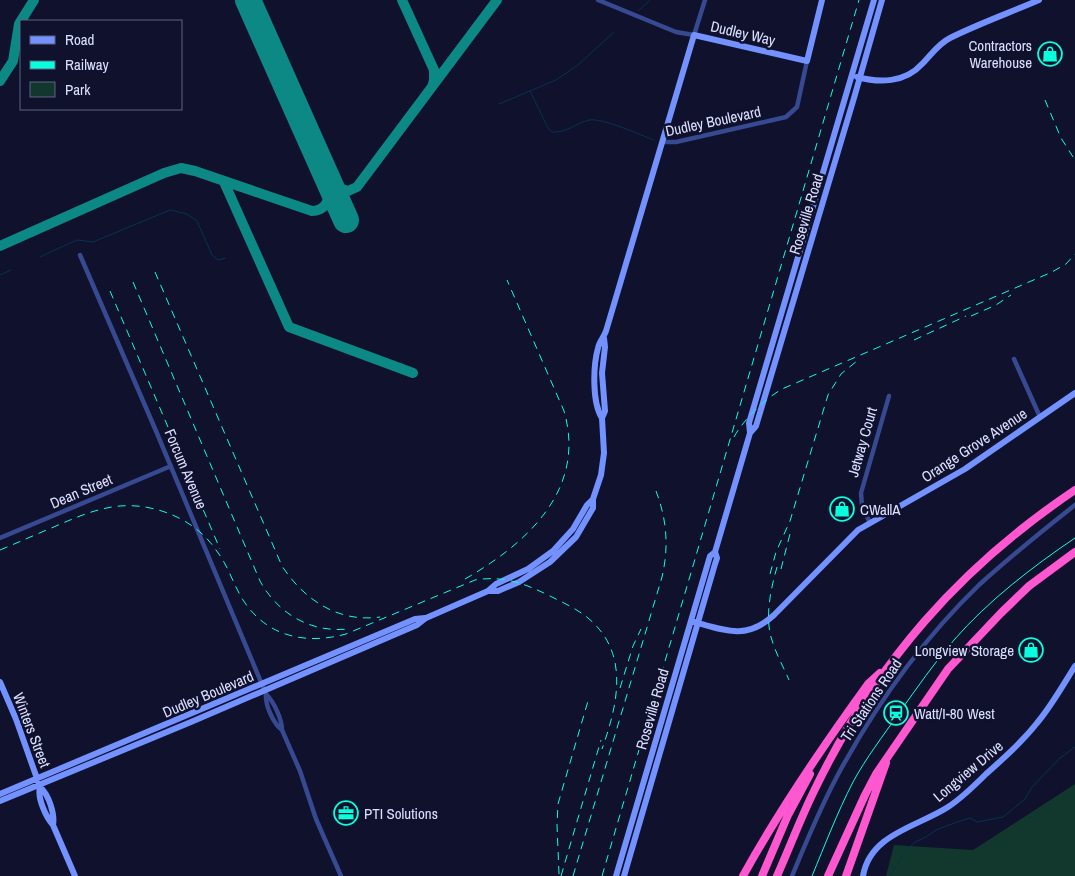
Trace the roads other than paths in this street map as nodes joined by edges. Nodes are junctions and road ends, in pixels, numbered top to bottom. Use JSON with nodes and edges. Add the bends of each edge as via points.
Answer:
{"nodes":[{"id":1,"x":598,"y":0,"type":"edge"},
{"id":2,"x":705,"y":0,"type":"edge"},
{"id":3,"x":822,"y":0,"type":"edge"},
{"id":4,"x":874,"y":0,"type":"edge"},
{"id":5,"x":882,"y":0,"type":"edge"},
{"id":6,"x":1039,"y":0,"type":"edge"},
{"id":7,"x":694,"y":35,"type":"junction"},
{"id":8,"x":807,"y":61,"type":"junction"},
{"id":9,"x":851,"y":75,"type":"junction"},
{"id":10,"x":860,"y":78,"type":"junction"},
{"id":11,"x":663,"y":142,"type":"junction"},
{"id":12,"x":80,"y":255,"type":"dead end"},
{"id":13,"x":1014,"y":359,"type":"dead end"},
{"id":14,"x":1075,"y":393,"type":"edge"},
{"id":15,"x":889,"y":396,"type":"dead end"},
{"id":16,"x":1040,"y":417,"type":"junction"},
{"id":17,"x":750,"y":433,"type":"junction"},
{"id":18,"x":171,"y":466,"type":"junction"},
{"id":19,"x":1075,"y":490,"type":"edge"},
{"id":20,"x":1075,"y":505,"type":"edge"},
{"id":21,"x":870,"y":523,"type":"junction"},
{"id":22,"x":0,"y":538,"type":"edge"},
{"id":23,"x":715,"y":552,"type":"junction"},
{"id":24,"x":1075,"y":552,"type":"edge"},
{"id":25,"x":691,"y":621,"type":"junction"},
{"id":26,"x":698,"y":624,"type":"junction"},
{"id":27,"x":894,"y":659,"type":"junction"},
{"id":28,"x":1075,"y":666,"type":"edge"},
{"id":29,"x":0,"y":682,"type":"edge"},
{"id":30,"x":264,"y":690,"type":"junction"},
{"id":31,"x":824,"y":745,"type":"junction"},
{"id":32,"x":893,"y":748,"type":"junction"},
{"id":33,"x":39,"y":783,"type":"junction"},
{"id":34,"x":0,"y":794,"type":"edge"},
{"id":35,"x":0,"y":801,"type":"edge"},
{"id":36,"x":75,"y":876,"type":"edge"},
{"id":37,"x":341,"y":876,"type":"edge"},
{"id":38,"x":616,"y":876,"type":"edge"},
{"id":39,"x":624,"y":876,"type":"edge"},
{"id":40,"x":743,"y":876,"type":"edge"},
{"id":41,"x":762,"y":876,"type":"edge"},
{"id":42,"x":777,"y":876,"type":"edge"},
{"id":43,"x":792,"y":876,"type":"edge"},
{"id":44,"x":828,"y":876,"type":"edge"},
{"id":45,"x":846,"y":876,"type":"edge"},
{"id":46,"x":863,"y":876,"type":"edge"}],
"edges":[{"from":1,"to":7,"type":"street","via":[[676,32]]},
{"from":2,"to":7,"type":"street"},
{"from":3,"to":8,"type":"main road","name":"Dudley Boulevard"},
{"from":4,"to":9,"type":"main road","name":"Roseville Road"},
{"from":5,"to":10,"type":"main road","name":"Roseville Road"},
{"from":6,"to":10,"type":"main road","via":[[949,38],[920,66],[901,78],[882,81]]},
{"from":7,"to":8,"type":"main road","name":"Dudley Way"},
{"from":7,"to":11,"type":"main road","name":"Dudley Way"},
{"from":8,"to":11,"type":"street","name":"Dudley Boulevard","via":[[797,107],[786,117],[676,142]]},
{"from":9,"to":10,"type":"main road"},
{"from":9,"to":17,"type":"main road","name":"Roseville Road","via":[[751,415]]},
{"from":10,"to":17,"type":"main road","name":"Roseville Road","via":[[756,426]]},
{"from":11,"to":30,"type":"main road","name":"Dudley Boulevard","via":[[604,338],[602,464],[593,508],[582,527],[550,562],[519,582],[488,591],[426,618],[415,619]]},
{"from":12,"to":18,"type":"street","name":"Forcum Avenue"},
{"from":13,"to":16,"type":"street"},
{"from":14,"to":16,"type":"main road","name":"Orange Grove Avenue"},
{"from":15,"to":21,"type":"street","name":"Jetway Court","via":[[861,493],[862,506]]},
{"from":16,"to":21,"type":"main road","name":"Orange Grove Avenue","via":[[966,470]]},
{"from":17,"to":23,"type":"main road","name":"Roseville Road"},
{"from":18,"to":22,"type":"street","name":"Dean Street"},
{"from":18,"to":30,"type":"street","name":"Forcum Avenue"},
{"from":19,"to":27,"type":"highway","via":[[990,554],[929,614]]},
{"from":20,"to":43,"type":"street","name":"Tri Stations Road","via":[[979,586],[934,633],[890,689],[840,770]]},
{"from":21,"to":26,"type":"main road","name":"Orange Grove Avenue","via":[[852,535],[774,615],[759,626],[730,632]]},
{"from":23,"to":25,"type":"main road","name":"Roseville Road","via":[[710,556]]},
{"from":23,"to":26,"type":"main road","name":"Roseville Road","via":[[717,558]]},
{"from":24,"to":32,"type":"highway","via":[[1029,586],[973,640]]},
{"from":25,"to":26,"type":"main road","name":"Orange Grove Avenue"},
{"from":25,"to":38,"type":"main road","name":"Roseville Road"},
{"from":26,"to":39,"type":"main road","name":"Roseville Road"},
{"from":27,"to":31,"type":"highway","via":[[868,684]]},
{"from":27,"to":42,"type":"highway","via":[[833,754]]},
{"from":28,"to":46,"type":"main road","name":"Longview Drive","via":[[1047,711],[1016,746],[955,802],[885,839],[871,855]]},
{"from":29,"to":33,"type":"main road","name":"Winters Street"},
{"from":30,"to":33,"type":"main road","name":"Dudley Boulevard"},
{"from":30,"to":37,"type":"street","name":"Forcum Avenue"},
{"from":31,"to":40,"type":"highway","via":[[777,816]]},
{"from":31,"to":41,"type":"highway"},
{"from":32,"to":44,"type":"highway","via":[[865,795]]},
{"from":32,"to":45,"type":"highway"},
{"from":33,"to":34,"type":"main road","name":"Dudley Boulevard"},
{"from":33,"to":35,"type":"main road"},
{"from":33,"to":36,"type":"main road","name":"Winters Street"}]}
